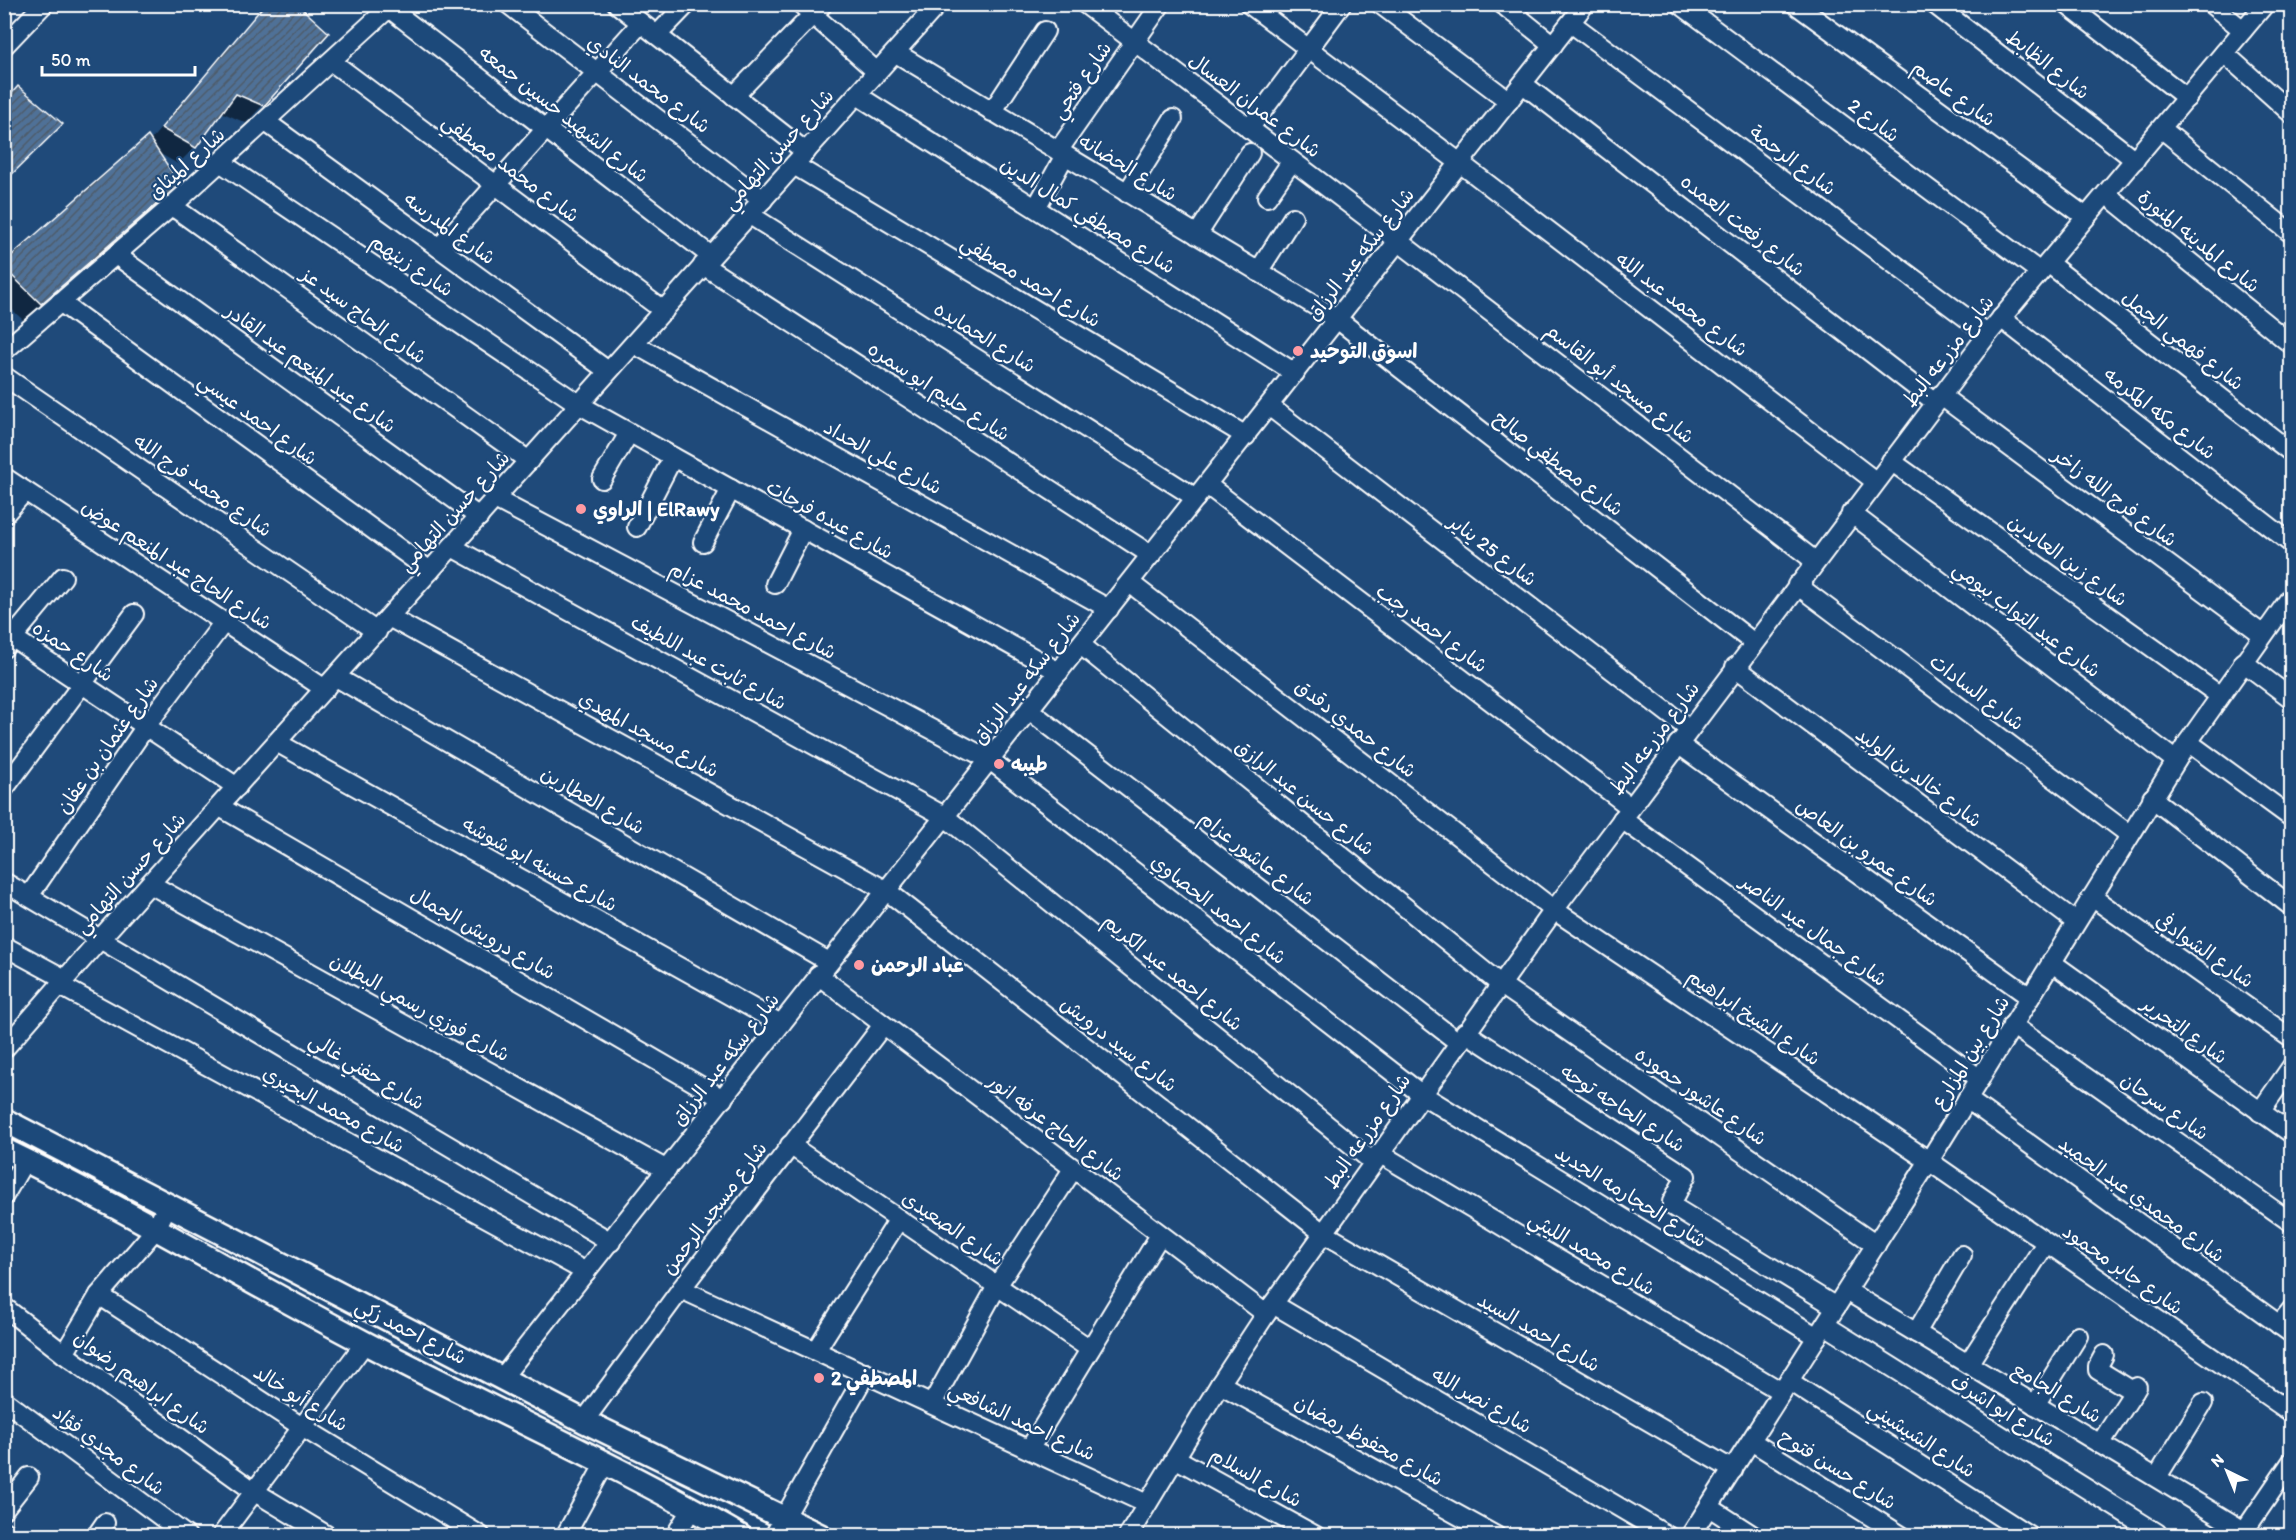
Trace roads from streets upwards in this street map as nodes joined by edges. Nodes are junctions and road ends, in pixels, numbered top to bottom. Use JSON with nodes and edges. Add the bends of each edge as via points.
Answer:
{"nodes":[{"id":1,"x":44,"y":4,"type":"edge"},
{"id":2,"x":508,"y":4,"type":"edge"},
{"id":3,"x":617,"y":4,"type":"edge"},
{"id":4,"x":687,"y":4,"type":"edge"},
{"id":5,"x":938,"y":4,"type":"edge"},
{"id":6,"x":1085,"y":4,"type":"edge"},
{"id":7,"x":1161,"y":4,"type":"edge"},
{"id":8,"x":1249,"y":4,"type":"edge"},
{"id":9,"x":1342,"y":4,"type":"edge"},
{"id":10,"x":1380,"y":4,"type":"edge"},
{"id":11,"x":1502,"y":4,"type":"edge"},
{"id":12,"x":1585,"y":4,"type":"edge"},
{"id":13,"x":1680,"y":4,"type":"edge"},
{"id":14,"x":1795,"y":4,"type":"edge"},
{"id":15,"x":1934,"y":4,"type":"edge"},
{"id":16,"x":2067,"y":4,"type":"edge"},
{"id":17,"x":2211,"y":4,"type":"edge"},
{"id":18,"x":2265,"y":4,"type":"edge"},
{"id":19,"x":391,"y":6,"type":"edge"},
{"id":20,"x":812,"y":8,"type":"edge"},
{"id":21,"x":641,"y":23,"type":"junction"},
{"id":22,"x":1570,"y":23,"type":"junction"},
{"id":23,"x":2243,"y":30,"type":"junction"},
{"id":24,"x":1046,"y":31,"type":"dead end"},
{"id":25,"x":8,"y":34,"type":"edge"},
{"id":26,"x":657,"y":35,"type":"junction"},
{"id":27,"x":1134,"y":42,"type":"junction"},
{"id":28,"x":1553,"y":45,"type":"junction"},
{"id":29,"x":1309,"y":49,"type":"junction"},
{"id":30,"x":896,"y":53,"type":"junction"},
{"id":31,"x":2224,"y":53,"type":"junction"},
{"id":32,"x":332,"y":62,"type":"junction"},
{"id":33,"x":597,"y":72,"type":"junction"},
{"id":34,"x":877,"y":72,"type":"junction"},
{"id":35,"x":1522,"y":84,"type":"junction"},
{"id":36,"x":857,"y":95,"type":"junction"},
{"id":37,"x":734,"y":96,"type":"junction"},
{"id":38,"x":2187,"y":98,"type":"junction"},
{"id":39,"x":1509,"y":101,"type":"junction"},
{"id":40,"x":992,"y":112,"type":"junction"},
{"id":41,"x":2292,"y":114,"type":"edge"},
{"id":42,"x":1173,"y":119,"type":"dead end"},
{"id":43,"x":266,"y":122,"type":"junction"},
{"id":44,"x":546,"y":129,"type":"junction"},
{"id":45,"x":1249,"y":129,"type":"junction"},
{"id":46,"x":2162,"y":129,"type":"junction"},
{"id":47,"x":1062,"y":153,"type":"junction"},
{"id":48,"x":1250,"y":153,"type":"dead end"},
{"id":49,"x":800,"y":159,"type":"junction"},
{"id":50,"x":2135,"y":160,"type":"junction"},
{"id":51,"x":220,"y":162,"type":"junction"},
{"id":52,"x":1292,"y":162,"type":"junction"},
{"id":53,"x":1461,"y":163,"type":"junction"},
{"id":54,"x":495,"y":184,"type":"junction"},
{"id":55,"x":1127,"y":193,"type":"junction"},
{"id":56,"x":2106,"y":195,"type":"junction"},
{"id":57,"x":1267,"y":197,"type":"dead end"},
{"id":58,"x":763,"y":200,"type":"junction"},
{"id":59,"x":172,"y":206,"type":"junction"},
{"id":60,"x":1036,"y":208,"type":"junction"},
{"id":61,"x":750,"y":215,"type":"junction"},
{"id":62,"x":1293,"y":217,"type":"dead end"},
{"id":63,"x":2086,"y":217,"type":"junction"},
{"id":64,"x":2292,"y":234,"type":"edge"},
{"id":65,"x":1197,"y":235,"type":"junction"},
{"id":66,"x":1398,"y":241,"type":"junction"},
{"id":67,"x":439,"y":248,"type":"junction"},
{"id":68,"x":116,"y":255,"type":"junction"},
{"id":69,"x":707,"y":261,"type":"junction"},
{"id":70,"x":2044,"y":267,"type":"junction"},
{"id":71,"x":1258,"y":272,"type":"junction"},
{"id":72,"x":60,"y":302,"type":"junction"},
{"id":73,"x":664,"y":311,"type":"junction"},
{"id":74,"x":2001,"y":318,"type":"junction"},
{"id":75,"x":1337,"y":319,"type":"junction"},
{"id":76,"x":1988,"y":334,"type":"junction"},
{"id":77,"x":634,"y":344,"type":"junction"},
{"id":78,"x":2292,"y":345,"type":"edge"},
{"id":79,"x":4,"y":351,"type":"edge"},
{"id":80,"x":608,"y":371,"type":"junction"},
{"id":81,"x":1295,"y":373,"type":"junction"},
{"id":82,"x":4,"y":376,"type":"edge"},
{"id":83,"x":1938,"y":399,"type":"junction"},
{"id":84,"x":580,"y":405,"type":"junction"},
{"id":85,"x":1269,"y":406,"type":"junction"},
{"id":86,"x":629,"y":433,"type":"junction"},
{"id":87,"x":1246,"y":436,"type":"junction"},
{"id":88,"x":2292,"y":453,"type":"edge"},
{"id":89,"x":673,"y":457,"type":"junction"},
{"id":90,"x":529,"y":461,"type":"junction"},
{"id":91,"x":1891,"y":461,"type":"junction"},
{"id":92,"x":4,"y":477,"type":"edge"},
{"id":93,"x":602,"y":479,"type":"dead end"},
{"id":94,"x":1875,"y":481,"type":"junction"},
{"id":95,"x":731,"y":489,"type":"junction"},
{"id":96,"x":25,"y":491,"type":"junction"},
{"id":97,"x":1202,"y":491,"type":"junction"},
{"id":98,"x":495,"y":500,"type":"junction"},
{"id":99,"x":1851,"y":513,"type":"junction"},
{"id":100,"x":4,"y":515,"type":"edge"},
{"id":101,"x":479,"y":517,"type":"junction"},
{"id":102,"x":637,"y":527,"type":"dead end"},
{"id":103,"x":803,"y":529,"type":"junction"},
{"id":104,"x":703,"y":542,"type":"dead end"},
{"id":105,"x":2292,"y":544,"type":"edge"},
{"id":106,"x":452,"y":547,"type":"junction"},
{"id":107,"x":1151,"y":555,"type":"junction"},
{"id":108,"x":1815,"y":561,"type":"junction"},
{"id":109,"x":430,"y":571,"type":"junction"},
{"id":110,"x":63,"y":577,"type":"dead end"},
{"id":111,"x":1130,"y":582,"type":"junction"},
{"id":112,"x":775,"y":584,"type":"dead end"},
{"id":113,"x":1797,"y":585,"type":"junction"},
{"id":114,"x":2288,"y":607,"type":"edge"},
{"id":115,"x":1109,"y":609,"type":"junction"},
{"id":116,"x":134,"y":614,"type":"dead end"},
{"id":117,"x":389,"y":617,"type":"junction"},
{"id":118,"x":224,"y":622,"type":"junction"},
{"id":119,"x":377,"y":632,"type":"junction"},
{"id":120,"x":2262,"y":634,"type":"junction"},
{"id":121,"x":7,"y":639,"type":"edge"},
{"id":122,"x":1754,"y":643,"type":"junction"},
{"id":123,"x":1081,"y":645,"type":"junction"},
{"id":124,"x":2243,"y":662,"type":"junction"},
{"id":125,"x":1735,"y":667,"type":"junction"},
{"id":126,"x":1059,"y":672,"type":"junction"},
{"id":127,"x":331,"y":683,"type":"junction"},
{"id":128,"x":82,"y":684,"type":"junction"},
{"id":129,"x":2219,"y":695,"type":"junction"},
{"id":130,"x":2292,"y":699,"type":"edge"},
{"id":131,"x":1029,"y":710,"type":"junction"},
{"id":132,"x":146,"y":726,"type":"junction"},
{"id":133,"x":1689,"y":729,"type":"junction"},
{"id":134,"x":2188,"y":742,"type":"junction"},
{"id":135,"x":278,"y":743,"type":"junction"},
{"id":136,"x":1677,"y":744,"type":"junction"},
{"id":137,"x":990,"y":760,"type":"junction"},
{"id":138,"x":2176,"y":761,"type":"junction"},
{"id":139,"x":237,"y":787,"type":"junction"},
{"id":140,"x":4,"y":789,"type":"edge"},
{"id":141,"x":2152,"y":798,"type":"junction"},
{"id":142,"x":220,"y":807,"type":"junction"},
{"id":143,"x":1626,"y":813,"type":"junction"},
{"id":144,"x":944,"y":816,"type":"junction"},
{"id":145,"x":2292,"y":818,"type":"edge"},
{"id":146,"x":2130,"y":835,"type":"junction"},
{"id":147,"x":150,"y":884,"type":"junction"},
{"id":148,"x":887,"y":891,"type":"junction"},
{"id":149,"x":13,"y":892,"type":"edge"},
{"id":150,"x":2092,"y":897,"type":"junction"},
{"id":151,"x":2292,"y":907,"type":"edge"},
{"id":152,"x":1554,"y":910,"type":"junction"},
{"id":153,"x":2076,"y":922,"type":"junction"},
{"id":154,"x":100,"y":939,"type":"junction"},
{"id":155,"x":4,"y":946,"type":"edge"},
{"id":156,"x":2051,"y":962,"type":"junction"},
{"id":157,"x":823,"y":969,"type":"junction"},
{"id":158,"x":62,"y":982,"type":"junction"},
{"id":159,"x":1500,"y":984,"type":"junction"},
{"id":160,"x":2030,"y":997,"type":"junction"},
{"id":161,"x":781,"y":1024,"type":"junction"},
{"id":162,"x":883,"y":1025,"type":"junction"},
{"id":163,"x":2012,"y":1025,"type":"junction"},
{"id":164,"x":1462,"y":1037,"type":"junction"},
{"id":165,"x":2292,"y":1039,"type":"edge"},
{"id":166,"x":4,"y":1049,"type":"edge"},
{"id":167,"x":2292,"y":1066,"type":"edge"},
{"id":168,"x":1980,"y":1078,"type":"junction"},
{"id":169,"x":1421,"y":1094,"type":"junction"},
{"id":170,"x":723,"y":1099,"type":"junction"},
{"id":171,"x":1967,"y":1099,"type":"junction"},
{"id":172,"x":2260,"y":1112,"type":"junction"},
{"id":173,"x":4,"y":1120,"type":"edge"},
{"id":174,"x":2292,"y":1134,"type":"edge"},
{"id":175,"x":790,"y":1145,"type":"junction"},
{"id":176,"x":4,"y":1150,"type":"edge"},
{"id":177,"x":1376,"y":1158,"type":"junction"},
{"id":178,"x":25,"y":1160,"type":"junction"},
{"id":179,"x":1929,"y":1161,"type":"junction"},
{"id":180,"x":1073,"y":1169,"type":"junction"},
{"id":181,"x":667,"y":1170,"type":"junction"},
{"id":182,"x":4,"y":1196,"type":"edge"},
{"id":183,"x":168,"y":1205,"type":"junction"},
{"id":184,"x":899,"y":1219,"type":"junction"},
{"id":185,"x":2292,"y":1223,"type":"edge"},
{"id":186,"x":155,"y":1230,"type":"junction"},
{"id":187,"x":1323,"y":1233,"type":"junction"},
{"id":188,"x":1161,"y":1235,"type":"junction"},
{"id":189,"x":611,"y":1242,"type":"junction"},
{"id":190,"x":2046,"y":1243,"type":"junction"},
{"id":191,"x":1876,"y":1245,"type":"junction"},
{"id":192,"x":1962,"y":1255,"type":"dead end"},
{"id":193,"x":586,"y":1272,"type":"junction"},
{"id":194,"x":997,"y":1286,"type":"junction"},
{"id":195,"x":681,"y":1289,"type":"junction"},
{"id":196,"x":1847,"y":1291,"type":"junction"},
{"id":197,"x":99,"y":1295,"type":"junction"},
{"id":198,"x":4,"y":1307,"type":"edge"},
{"id":199,"x":1836,"y":1307,"type":"junction"},
{"id":200,"x":1269,"y":1309,"type":"junction"},
{"id":201,"x":2292,"y":1309,"type":"edge"},
{"id":202,"x":2285,"y":1330,"type":"edge"},
{"id":203,"x":1821,"y":1331,"type":"junction"},
{"id":204,"x":1916,"y":1333,"type":"junction"},
{"id":205,"x":2078,"y":1336,"type":"dead end"},
{"id":206,"x":365,"y":1343,"type":"junction"},
{"id":207,"x":1090,"y":1349,"type":"junction"},
{"id":208,"x":816,"y":1350,"type":"junction"},
{"id":209,"x":64,"y":1354,"type":"junction"},
{"id":210,"x":2104,"y":1355,"type":"dead end"},
{"id":211,"x":1968,"y":1364,"type":"junction"},
{"id":212,"x":866,"y":1373,"type":"junction"},
{"id":213,"x":502,"y":1378,"type":"junction"},
{"id":214,"x":1220,"y":1384,"type":"junction"},
{"id":215,"x":1786,"y":1387,"type":"junction"},
{"id":216,"x":4,"y":1400,"type":"edge"},
{"id":217,"x":932,"y":1404,"type":"junction"},
{"id":218,"x":2035,"y":1404,"type":"junction"},
{"id":219,"x":2203,"y":1404,"type":"dead end"},
{"id":220,"x":2292,"y":1413,"type":"edge"},
{"id":221,"x":584,"y":1421,"type":"junction"},
{"id":222,"x":302,"y":1426,"type":"junction"},
{"id":223,"x":1751,"y":1441,"type":"junction"},
{"id":224,"x":2100,"y":1444,"type":"junction"},
{"id":225,"x":1030,"y":1448,"type":"junction"},
{"id":226,"x":1175,"y":1458,"type":"junction"},
{"id":227,"x":2292,"y":1461,"type":"edge"},
{"id":228,"x":605,"y":1463,"type":"junction"},
{"id":229,"x":1733,"y":1470,"type":"junction"},
{"id":230,"x":29,"y":1477,"type":"dead end"},
{"id":231,"x":2157,"y":1477,"type":"junction"},
{"id":232,"x":2286,"y":1481,"type":"edge"},
{"id":233,"x":255,"y":1492,"type":"junction"},
{"id":234,"x":1147,"y":1504,"type":"junction"},
{"id":235,"x":1709,"y":1507,"type":"junction"},
{"id":236,"x":692,"y":1508,"type":"junction"},
{"id":237,"x":4,"y":1509,"type":"edge"},
{"id":238,"x":779,"y":1526,"type":"edge"},
{"id":239,"x":4,"y":1531,"type":"edge"},
{"id":240,"x":1134,"y":1533,"type":"edge"},
{"id":241,"x":2157,"y":1533,"type":"dead end"},
{"id":242,"x":2243,"y":1533,"type":"edge"},
{"id":243,"x":10,"y":1536,"type":"edge"},
{"id":244,"x":187,"y":1536,"type":"edge"},
{"id":245,"x":221,"y":1536,"type":"edge"},
{"id":246,"x":328,"y":1536,"type":"edge"},
{"id":247,"x":481,"y":1536,"type":"edge"},
{"id":248,"x":565,"y":1536,"type":"edge"},
{"id":249,"x":675,"y":1536,"type":"edge"},
{"id":250,"x":740,"y":1536,"type":"edge"},
{"id":251,"x":821,"y":1536,"type":"edge"},
{"id":252,"x":1316,"y":1536,"type":"edge"},
{"id":253,"x":1496,"y":1536,"type":"edge"},
{"id":254,"x":1668,"y":1536,"type":"edge"},
{"id":255,"x":1690,"y":1536,"type":"edge"},
{"id":256,"x":1754,"y":1536,"type":"edge"},
{"id":257,"x":1902,"y":1536,"type":"edge"},
{"id":258,"x":2030,"y":1536,"type":"edge"}],
"edges":[{"from":1,"to":25,"type":"street"},
{"from":2,"to":33,"type":"street","name":"شارع محمد النادي"},
{"from":3,"to":21,"type":"street","name":"شارع احمد مصطفي"},
{"from":4,"to":26,"type":"street"},
{"from":5,"to":30,"type":"street","name":"شارع حسن التهامي"},
{"from":6,"to":27,"type":"street","name":"شارع عمران العسال"},
{"from":7,"to":27,"type":"street","name":"شارع فتحي"},
{"from":8,"to":29,"type":"street","name":"شارع محمد عبد الله"},
{"from":9,"to":29,"type":"street"},
{"from":10,"to":39,"type":"street"},
{"from":11,"to":28,"type":"street"},
{"from":12,"to":22,"type":"street","name":"شارع سكه عبد الرزاق"},
{"from":13,"to":70,"type":"street","name":"شارع 2"},
{"from":14,"to":63,"type":"street","name":"شارع عاصم"},
{"from":15,"to":50,"type":"street","name":"شارع الظابط"},
{"from":16,"to":38,"type":"street"},
{"from":17,"to":23,"type":"street"},
{"from":18,"to":23,"type":"street","name":"شارع مزرعه البط"},
{"from":19,"to":32,"type":"street","name":"شارع الميثاق"},
{"from":19,"to":44,"type":"street","name":"شارع الشهيد حسين جمعه"},
{"from":20,"to":34,"type":"street"},
{"from":20,"to":37,"type":"street"},
{"from":21,"to":26,"type":"street","name":"شارع احمد مصطفي"},
{"from":21,"to":33,"type":"street"},
{"from":22,"to":28,"type":"street","name":"شارع سكه عبد الرزاق"},
{"from":22,"to":76,"type":"street","name":"شارع الرحمة"},
{"from":23,"to":31,"type":"street","name":"شارع مزرعه البط"},
{"from":24,"to":40,"type":"street"},
{"from":26,"to":37,"type":"street","name":"شارع احمد مصطفي"},
{"from":27,"to":45,"type":"street","name":"شارع عمران العسال"},
{"from":27,"to":47,"type":"street","name":"شارع فتحي"},
{"from":28,"to":35,"type":"street","name":"شارع سكه عبد الرزاق"},
{"from":29,"to":45,"type":"street"},
{"from":29,"to":53,"type":"street","name":"شارع محمد عبد الله"},
{"from":30,"to":34,"type":"street","name":"شارع حسن التهامي"},
{"from":30,"to":40,"type":"street","name":"شارع الحضانه"},
{"from":31,"to":38,"type":"street","name":"شارع مزرعه البط"},
{"from":31,"to":41,"type":"street"},
{"from":32,"to":43,"type":"street","name":"شارع الميثاق"},
{"from":32,"to":54,"type":"street","name":"شارع محمد مصطفي"},
{"from":33,"to":44,"type":"street"},
{"from":33,"to":58,"type":"street","name":"شارع محمد النادي"},
{"from":34,"to":36,"type":"street","name":"شارع حسن التهامي"},
{"from":35,"to":39,"type":"street","name":"شارع سكه عبد الرزاق"},
{"from":35,"to":83,"type":"street","name":"شارع رفعت العمده"},
{"from":36,"to":49,"type":"street","name":"شارع حسن التهامي"},
{"from":36,"to":60,"type":"street","name":"شارع مصطفي كمال الدين"},
{"from":37,"to":49,"type":"street","name":"شارع احمد مصطفي"},
{"from":38,"to":46,"type":"street","name":"شارع مزرعه البط"},
{"from":39,"to":53,"type":"street","name":"شارع سكه عبد الرزاق"},
{"from":40,"to":47,"type":"street","name":"شارع الحضانه"},
{"from":42,"to":55,"type":"street"},
{"from":43,"to":51,"type":"street","name":"شارع الميثاق"},
{"from":43,"to":67,"type":"street","name":"شارع المدرسه"},
{"from":44,"to":54,"type":"street"},
{"from":44,"to":69,"type":"street","name":"شارع الشهيد حسين جمعه"},
{"from":45,"to":52,"type":"street","name":"شارع عمران العسال"},
{"from":46,"to":50,"type":"street","name":"شارع مزرعه البط"},
{"from":46,"to":64,"type":"street"},
{"from":47,"to":55,"type":"street","name":"شارع الحضانه"},
{"from":47,"to":60,"type":"street","name":"شارع فتحي"},
{"from":48,"to":65,"type":"street"},
{"from":49,"to":58,"type":"street","name":"شارع حسن التهامي"},
{"from":49,"to":87,"type":"street","name":"شارع احمد مصطفي"},
{"from":50,"to":56,"type":"street","name":"شارع مزرعه البط"},
{"from":51,"to":59,"type":"street","name":"شارع الميثاق"},
{"from":51,"to":84,"type":"street","name":"شارع زينهم"},
{"from":52,"to":57,"type":"street"},
{"from":52,"to":66,"type":"street","name":"شارع عمران العسال"},
{"from":53,"to":66,"type":"street","name":"شارع سكه عبد الرزاق"},
{"from":53,"to":94,"type":"street","name":"شارع محمد عبد الله"},
{"from":54,"to":67,"type":"street"},
{"from":54,"to":73,"type":"street","name":"شارع محمد مصطفي"},
{"from":55,"to":65,"type":"street","name":"شارع الحضانه"},
{"from":56,"to":63,"type":"street","name":"شارع مزرعه البط"},
{"from":56,"to":78,"type":"street","name":"شارع المدينه المنورة"},
{"from":58,"to":61,"type":"street","name":"شارع حسن التهامي"},
{"from":59,"to":68,"type":"street","name":"شارع الميثاق"},
{"from":59,"to":90,"type":"street","name":"شارع الحاج سيد عز"},
{"from":60,"to":81,"type":"street","name":"شارع مصطفي كمال الدين"},
{"from":61,"to":69,"type":"street","name":"شارع حسن التهامي"},
{"from":61,"to":97,"type":"street","name":"شارع الحمايده"},
{"from":62,"to":71,"type":"street"},
{"from":63,"to":70,"type":"street","name":"شارع مزرعه البط"},
{"from":65,"to":71,"type":"street","name":"شارع الحضانه"},
{"from":66,"to":75,"type":"street","name":"شارع سكه عبد الرزاق"},
{"from":66,"to":108,"type":"street","name":"شارع مسجد أبو القاسم"},
{"from":67,"to":80,"type":"street","name":"شارع المدرسه"},
{"from":68,"to":72,"type":"street","name":"شارع الميثاق"},
{"from":68,"to":101,"type":"street","name":"شارع عبد المنعم عبد القادر"},
{"from":69,"to":73,"type":"street","name":"شارع حسن التهامي"},
{"from":69,"to":107,"type":"street","name":"شارع حليم ابو سمره"},
{"from":70,"to":74,"type":"street","name":"شارع مزرعه البط"},
{"from":70,"to":88,"type":"street","name":"شارع فهمي الجمل"},
{"from":71,"to":75,"type":"street","name":"شارع الحضانه"},
{"from":72,"to":79,"type":"street","name":"شارع الميثاق"},
{"from":72,"to":109,"type":"street","name":"شارع احمد عيسي"},
{"from":73,"to":77,"type":"street","name":"شارع حسن التهامي"},
{"from":74,"to":76,"type":"street","name":"شارع مزرعه البط"},
{"from":74,"to":105,"type":"street","name":"شارع مكه المكرمه"},
{"from":75,"to":81,"type":"street","name":"شارع سكه عبد الرزاق"},
{"from":75,"to":122,"type":"street","name":"شارع مصطفي صالح"},
{"from":76,"to":83,"type":"street","name":"شارع مزرعه البط"},
{"from":77,"to":80,"type":"street","name":"شارع حسن التهامي"},
{"from":77,"to":115,"type":"street","name":"شارع علي الحداد"},
{"from":80,"to":84,"type":"street","name":"شارع حسن التهامي"},
{"from":81,"to":85,"type":"street","name":"شارع سكه عبد الرزاق"},
{"from":82,"to":119,"type":"street","name":"شارع محمد فرج الله"},
{"from":83,"to":91,"type":"street","name":"شارع مزرعه البط"},
{"from":83,"to":120,"type":"street","name":"شارع فرج الله زاخر"},
{"from":84,"to":86,"type":"street","name":"شارع عبده فرحات"},
{"from":84,"to":90,"type":"street","name":"شارع حسن التهامي"},
{"from":85,"to":87,"type":"street","name":"شارع سكه عبد الرزاق"},
{"from":85,"to":133,"type":"street","name":"شارع 25 يناير"},
{"from":86,"to":89,"type":"street","name":"شارع عبده فرحات"},
{"from":86,"to":93,"type":"street"},
{"from":87,"to":97,"type":"street","name":"شارع سكه عبد الرزاق"},
{"from":89,"to":95,"type":"street","name":"شارع عبده فرحات"},
{"from":89,"to":102,"type":"street"},
{"from":90,"to":98,"type":"street","name":"شارع حسن التهامي"},
{"from":91,"to":94,"type":"street","name":"شارع مزرعه البط"},
{"from":91,"to":129,"type":"street","name":"شارع زين العابدين"},
{"from":92,"to":96,"type":"street","name":"شارع الحاج عبد المنعم عوض"},
{"from":94,"to":99,"type":"street","name":"شارع مزرعه البط"},
{"from":95,"to":103,"type":"street","name":"شارع عبده فرحات"},
{"from":95,"to":104,"type":"street"},
{"from":96,"to":100,"type":"street"},
{"from":96,"to":118,"type":"street","name":"شارع الحاج عبد المنعم عوض"},
{"from":97,"to":107,"type":"street","name":"شارع سكه عبد الرزاق"},
{"from":97,"to":143,"type":"street","name":"شارع احمد رجب"},
{"from":98,"to":101,"type":"street","name":"شارع حسن التهامي"},
{"from":98,"to":137,"type":"street","name":"شارع احمد محمد عزام"},
{"from":99,"to":108,"type":"street","name":"شارع مزرعه البط"},
{"from":99,"to":138,"type":"street","name":"شارع عبد التواب بيومي"},
{"from":101,"to":106,"type":"street","name":"شارع حسن التهامي"},
{"from":103,"to":112,"type":"street"},
{"from":103,"to":126,"type":"street","name":"شارع عبده فرحات"},
{"from":106,"to":109,"type":"street","name":"شارع حسن التهامي"},
{"from":106,"to":144,"type":"street","name":"شارع ثابت عبد اللطيف"},
{"from":107,"to":111,"type":"street","name":"شارع سكه عبد الرزاق"},
{"from":108,"to":113,"type":"street","name":"شارع مزرعه البط"},
{"from":109,"to":117,"type":"street","name":"شارع حسن التهامي"},
{"from":110,"to":121,"type":"street"},
{"from":111,"to":115,"type":"street","name":"شارع سكه عبد الرزاق"},
{"from":111,"to":152,"type":"street","name":"شارع حمدي دقدق"},
{"from":113,"to":122,"type":"street","name":"شارع مزرعه البط"},
{"from":113,"to":146,"type":"street","name":"شارع السادات"},
{"from":114,"to":120,"type":"street","name":"شارع بين المزارع"},
{"from":115,"to":123,"type":"street","name":"شارع سكه عبد الرزاق"},
{"from":116,"to":128,"type":"street"},
{"from":117,"to":119,"type":"street","name":"شارع حسن التهامي"},
{"from":117,"to":148,"type":"street","name":"شارع مسجد المهدي"},
{"from":118,"to":127,"type":"street","name":"شارع الحاج عبد المنعم عوض"},
{"from":118,"to":132,"type":"street","name":"شارع عثمان بن عفان"},
{"from":119,"to":127,"type":"street","name":"شارع حسن التهامي"},
{"from":120,"to":124,"type":"street","name":"شارع بين المزارع"},
{"from":121,"to":128,"type":"street","name":"شارع حمزه"},
{"from":122,"to":125,"type":"street","name":"شارع مزرعه البط"},
{"from":123,"to":126,"type":"street","name":"شارع سكه عبد الرزاق"},
{"from":123,"to":159,"type":"street","name":"شارع حسن عبد الرازق"},
{"from":124,"to":129,"type":"street","name":"شارع بين المزارع"},
{"from":124,"to":130,"type":"street"},
{"from":125,"to":133,"type":"street","name":"شارع مزرعه البط"},
{"from":125,"to":153,"type":"street","name":"شارع خالد بن الوليد"},
{"from":126,"to":131,"type":"street","name":"شارع سكه عبد الرزاق"},
{"from":127,"to":135,"type":"street","name":"شارع حسن التهامي"},
{"from":127,"to":157,"type":"street","name":"شارع العطارين"},
{"from":128,"to":132,"type":"street","name":"شارع حمزه"},
{"from":128,"to":140,"type":"street"},
{"from":129,"to":134,"type":"street","name":"شارع بين المزارع"},
{"from":131,"to":137,"type":"street","name":"شارع سكه عبد الرزاق"},
{"from":131,"to":164,"type":"street","name":"شارع عاشور عزام"},
{"from":132,"to":139,"type":"street","name":"شارع حمزه"},
{"from":132,"to":149,"type":"street","name":"شارع عثمان بن عفان"},
{"from":133,"to":136,"type":"street","name":"شارع مزرعه البط"},
{"from":134,"to":138,"type":"street","name":"شارع بين المزارع"},
{"from":134,"to":145,"type":"street"},
{"from":135,"to":139,"type":"street","name":"شارع حسن التهامي"},
{"from":135,"to":161,"type":"street","name":"شارع حسنه ابو شوشه"},
{"from":136,"to":143,"type":"street","name":"شارع مزرعه البط"},
{"from":136,"to":160,"type":"street","name":"شارع عمرو بن العاص"},
{"from":137,"to":144,"type":"street","name":"شارع سكه عبد الرزاق"},
{"from":137,"to":169,"type":"street","name":"شارع احمد الحصاوي"},
{"from":138,"to":141,"type":"street","name":"شارع بين المزارع"},
{"from":139,"to":142,"type":"street","name":"شارع حسن التهامي"},
{"from":141,"to":146,"type":"street","name":"شارع بين المزارع"},
{"from":141,"to":151,"type":"street"},
{"from":142,"to":147,"type":"street","name":"شارع حسن التهامي"},
{"from":142,"to":170,"type":"street","name":"شارع درويش الجمال"},
{"from":143,"to":152,"type":"street","name":"شارع مزرعه البط"},
{"from":143,"to":168,"type":"street","name":"شارع جمال عبد الناصر"},
{"from":144,"to":148,"type":"street","name":"شارع سكه عبد الرزاق"},
{"from":144,"to":177,"type":"street","name":"شارع احمد عبد الكريم"},
{"from":146,"to":150,"type":"street","name":"شارع بين المزارع"},
{"from":147,"to":154,"type":"street","name":"شارع حسن التهامي"},
{"from":147,"to":181,"type":"street","name":"شارع فوزي رسمي البطلان"},
{"from":148,"to":157,"type":"street","name":"شارع سكه عبد الرزاق"},
{"from":148,"to":187,"type":"street","name":"شارع سيد درويش"},
{"from":149,"to":154,"type":"street","name":"شارع حفني غالي"},
{"from":150,"to":153,"type":"street","name":"شارع بين المزارع"},
{"from":150,"to":165,"type":"street","name":"شارع الشوادفي"},
{"from":152,"to":159,"type":"street","name":"شارع مزرعه البط"},
{"from":152,"to":179,"type":"street","name":"شارع الشيخ ابراهيم"},
{"from":153,"to":156,"type":"street","name":"شارع بين المزارع"},
{"from":154,"to":158,"type":"street","name":"شارع حسن التهامي"},
{"from":154,"to":189,"type":"street","name":"شارع حفني غالي"},
{"from":155,"to":158,"type":"street","name":"شارع محمد البحيري"},
{"from":156,"to":160,"type":"street","name":"شارع بين المزارع"},
{"from":156,"to":172,"type":"street","name":"شارع التحرير"},
{"from":157,"to":161,"type":"street","name":"شارع سكه عبد الرزاق"},
{"from":157,"to":162,"type":"street","name":"شارع الحاج عرفه انور"},
{"from":158,"to":166,"type":"street","name":"شارع حسن التهامي"},
{"from":158,"to":193,"type":"street","name":"شارع محمد البحيري"},
{"from":159,"to":164,"type":"street","name":"شارع مزرعه البط"},
{"from":159,"to":191,"type":"street","name":"شارع عاشور حموده"},
{"from":160,"to":163,"type":"street","name":"شارع بين المزارع"},
{"from":161,"to":170,"type":"street","name":"شارع سكه عبد الرزاق"},
{"from":162,"to":175,"type":"street","name":"شارع مسجد الرحمن"},
{"from":162,"to":180,"type":"street","name":"شارع الحاج عرفه انور"},
{"from":163,"to":168,"type":"street","name":"شارع بين المزارع"},
{"from":163,"to":185,"type":"street","name":"شارع سرحان"},
{"from":164,"to":169,"type":"street","name":"شارع مزرعه البط"},
{"from":164,"to":199,"type":"street","name":"شارع الحاجه توحه","via":[[1686,1176],[1672,1206]]},
{"from":167,"to":172,"type":"street"},
{"from":168,"to":171,"type":"street","name":"شارع بين المزارع"},
{"from":169,"to":177,"type":"street","name":"شارع مزرعه البط"},
{"from":169,"to":203,"type":"street","name":"شارع الحجارمه الجديد"},
{"from":170,"to":181,"type":"street","name":"شارع سكه عبد الرزاق"},
{"from":171,"to":179,"type":"street","name":"شارع بين المزارع"},
{"from":171,"to":202,"type":"street","name":"شارع محمدي عبد الحميد"},
{"from":172,"to":174,"type":"street","name":"شارع التحرير"},
{"from":173,"to":183,"type":"street","name":"شارع احمد زكي"},
{"from":175,"to":184,"type":"street","name":"شارع الصعيدى"},
{"from":175,"to":195,"type":"street","name":"شارع مسجد الرحمن"},
{"from":176,"to":178,"type":"street","name":"شارع احمد زكي"},
{"from":177,"to":187,"type":"street","name":"شارع مزرعه البط"},
{"from":177,"to":215,"type":"street","name":"شارع محمد الليثي"},
{"from":178,"to":182,"type":"street"},
{"from":178,"to":186,"type":"street","name":"شارع احمد زكي"},
{"from":179,"to":190,"type":"street","name":"شارع جابر محمود"},
{"from":179,"to":191,"type":"street","name":"شارع بين المزارع"},
{"from":180,"to":188,"type":"street","name":"شارع الحاج عرفه انور"},
{"from":180,"to":194,"type":"street"},
{"from":181,"to":189,"type":"street","name":"شارع سكه عبد الرزاق"},
{"from":183,"to":186,"type":"street"},
{"from":183,"to":213,"type":"street","name":"شارع احمد زكي"},
{"from":184,"to":194,"type":"street","name":"شارع الصعيدى"},
{"from":184,"to":208,"type":"street"},
{"from":186,"to":197,"type":"street"},
{"from":186,"to":206,"type":"street","name":"شارع احمد زكي"},
{"from":187,"to":200,"type":"street","name":"شارع مزرعه البط"},
{"from":187,"to":229,"type":"street","name":"شارع احمد السيد"},
{"from":188,"to":200,"type":"street","name":"شارع الحاج عرفه انور"},
{"from":188,"to":207,"type":"street"},
{"from":189,"to":193,"type":"street","name":"شارع سكه عبد الرزاق"},
{"from":190,"to":211,"type":"street"},
{"from":190,"to":220,"type":"street","name":"شارع جابر محمود"},
{"from":191,"to":196,"type":"street","name":"شارع بين المزارع"},
{"from":192,"to":204,"type":"street"},
{"from":193,"to":213,"type":"street","name":"شارع سكه عبد الرزاق"},
{"from":194,"to":207,"type":"street","name":"شارع الصعيدى"},
{"from":194,"to":217,"type":"street"},
{"from":195,"to":208,"type":"street","name":"شارع احمد الشافعي"},
{"from":195,"to":221,"type":"street","name":"شارع مسجد الرحمن"},
{"from":196,"to":199,"type":"street","name":"شارع بين المزارع"},
{"from":196,"to":204,"type":"street","name":"شارع الجامع"},
{"from":197,"to":209,"type":"street"},
{"from":197,"to":222,"type":"street","name":"شارع أبو خالد"},
{"from":198,"to":209,"type":"street","name":"شارع ابراهيم رضوان"},
{"from":199,"to":203,"type":"street","name":"شارع بين المزارع"},
{"from":200,"to":214,"type":"street","name":"شارع مزرعه البط"},
{"from":200,"to":254,"type":"street","name":"شارع نصر الله"},
{"from":201,"to":202,"type":"street"},
{"from":203,"to":215,"type":"street","name":"شارع بين المزارع"},
{"from":203,"to":241,"type":"street","name":"شارع ابو اشرف"},
{"from":204,"to":211,"type":"street","name":"شارع الجامع"},
{"from":205,"to":218,"type":"street"},
{"from":206,"to":222,"type":"street"},
{"from":206,"to":228,"type":"street","name":"شارع احمد زكي"},
{"from":207,"to":225,"type":"street"},
{"from":208,"to":212,"type":"street","name":"شارع احمد الشافعي"},
{"from":209,"to":233,"type":"street","name":"شارع ابراهيم رضوان"},
{"from":210,"to":224,"type":"street","via":[[2098,1370],[2135,1389]]},
{"from":211,"to":218,"type":"street","name":"شارع الجامع"},
{"from":212,"to":217,"type":"street","name":"شارع احمد الشافعي"},
{"from":212,"to":238,"type":"street"},
{"from":213,"to":221,"type":"street","name":"شارع احمد زكي"},
{"from":214,"to":226,"type":"street","name":"شارع مزرعه البط"},
{"from":214,"to":253,"type":"street","name":"شارع محفوظ رمضان"},
{"from":215,"to":223,"type":"street","name":"شارع بين المزارع"},
{"from":215,"to":258,"type":"street","name":"شارع الشيشيني"},
{"from":216,"to":244,"type":"street","name":"شارع مجدي فؤاد"},
{"from":217,"to":225,"type":"street","name":"شارع احمد الشافعي"},
{"from":218,"to":224,"type":"street","name":"شارع الجامع"},
{"from":219,"to":231,"type":"street"},
{"from":221,"to":238,"type":"street","name":"شارع احمد زكي"},
{"from":222,"to":233,"type":"street"},
{"from":222,"to":247,"type":"street","name":"شارع أبو خالد"},
{"from":223,"to":229,"type":"street","name":"شارع بين المزارع"},
{"from":223,"to":257,"type":"street","name":"شارع حسن فتوح"},
{"from":224,"to":231,"type":"street","name":"شارع الجامع"},
{"from":225,"to":234,"type":"street","name":"شارع احمد الشافعي"},
{"from":226,"to":234,"type":"street","name":"شارع مزرعه البط"},
{"from":226,"to":252,"type":"street","name":"شارع السلام"},
{"from":227,"to":232,"type":"street"},
{"from":228,"to":236,"type":"street","name":"شارع احمد زكي"},
{"from":228,"to":248,"type":"street"},
{"from":229,"to":235,"type":"street","name":"شارع بين المزارع"},
{"from":230,"to":237,"type":"street"},
{"from":231,"to":242,"type":"street","name":"شارع الجامع"},
{"from":232,"to":242,"type":"street"},
{"from":233,"to":245,"type":"street"},
{"from":233,"to":246,"type":"street","name":"شارع ابراهيم رضوان"},
{"from":234,"to":240,"type":"street","name":"شارع مزرعه البط"},
{"from":235,"to":255,"type":"street","name":"شارع بين المزارع"},
{"from":235,"to":256,"type":"street"},
{"from":236,"to":249,"type":"street"},
{"from":236,"to":250,"type":"street","name":"شارع احمد زكي"},
{"from":238,"to":251,"type":"street","name":"شارع احمد زكي"},
{"from":239,"to":243,"type":"street"}]}
